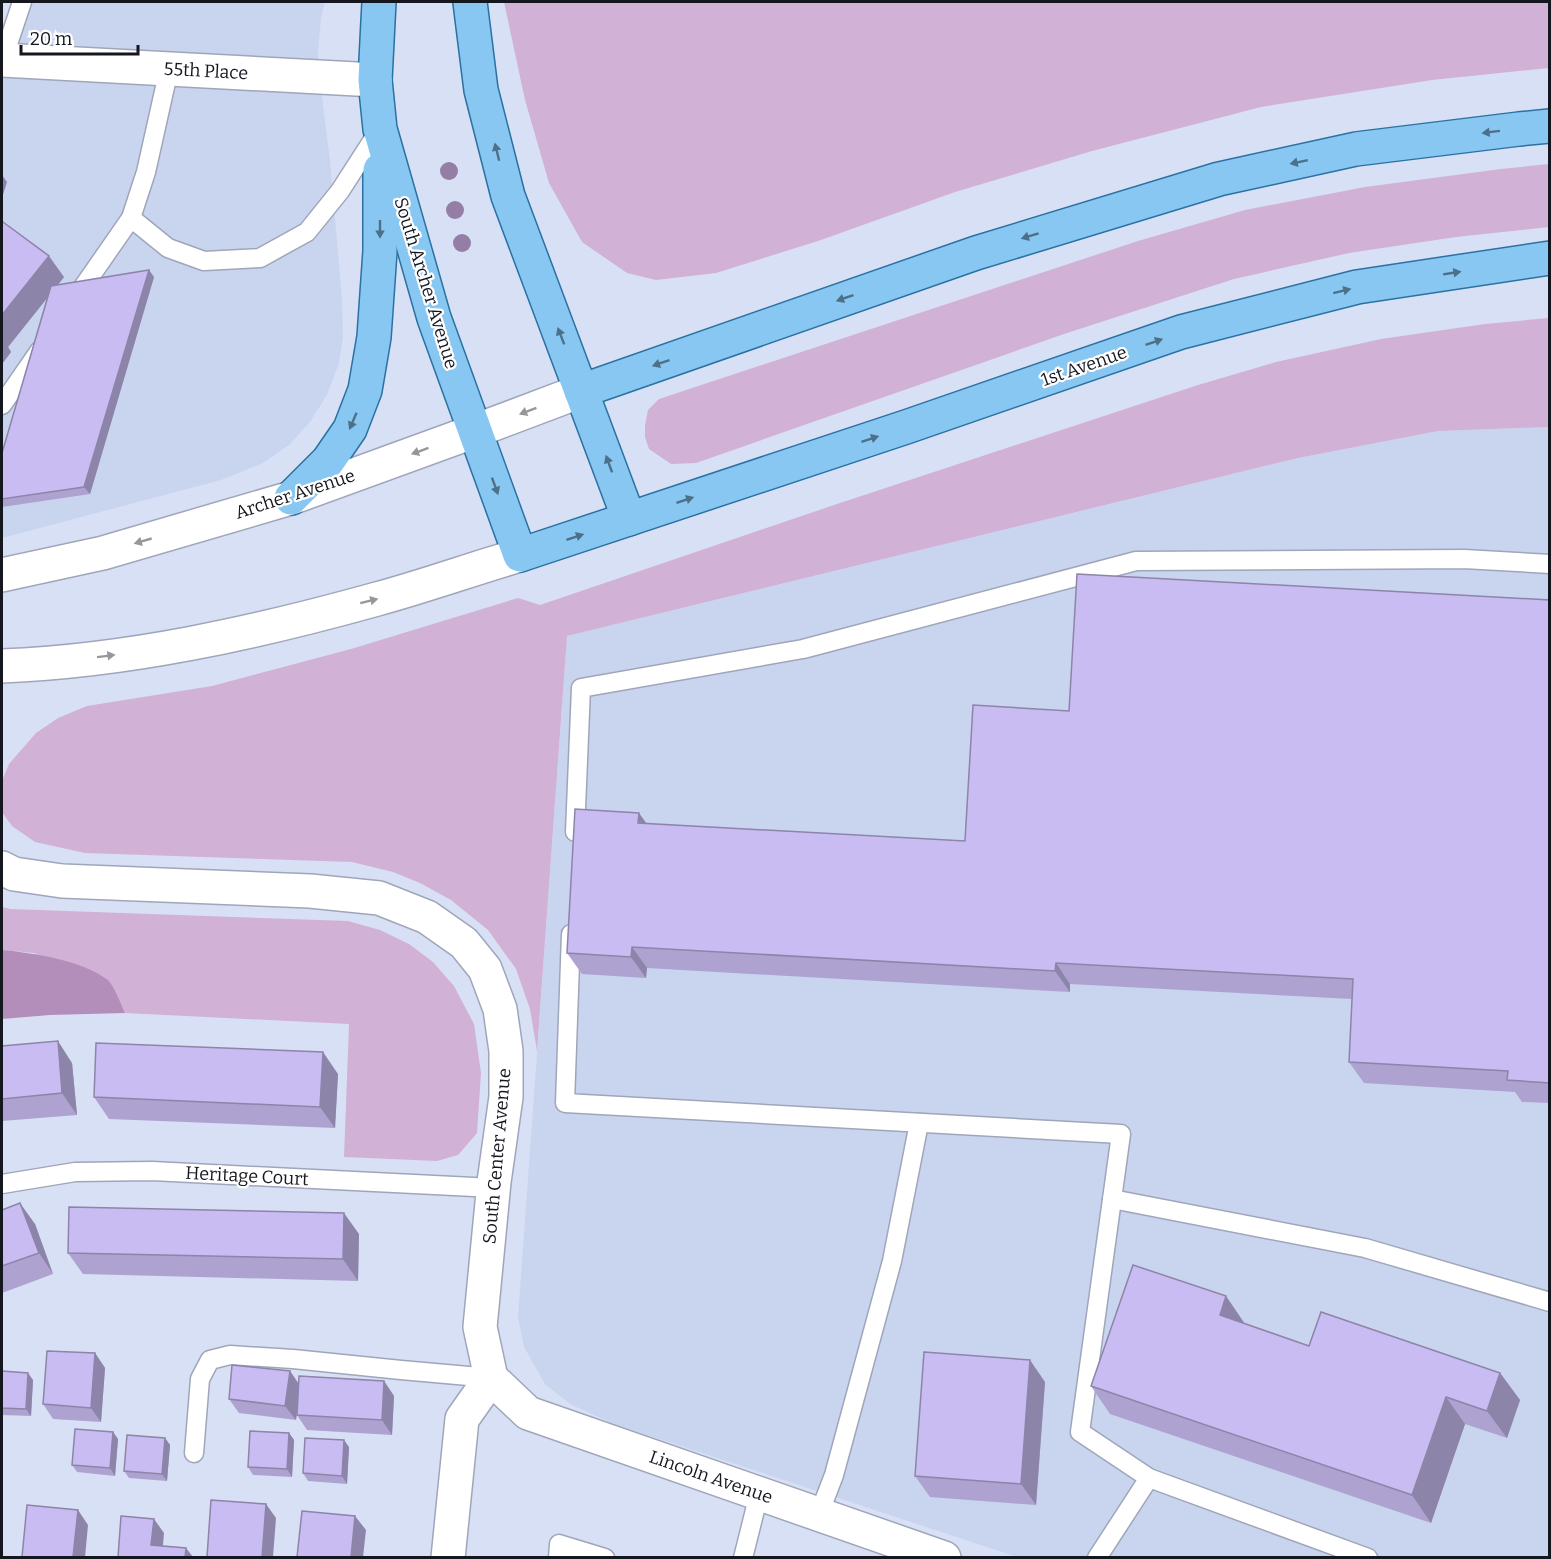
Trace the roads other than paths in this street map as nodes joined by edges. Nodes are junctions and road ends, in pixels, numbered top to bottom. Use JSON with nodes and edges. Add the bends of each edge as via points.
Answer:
{"nodes":[{"id":1,"x":22,"y":2,"type":"edge"},
{"id":2,"x":379,"y":2,"type":"edge"},
{"id":3,"x":470,"y":2,"type":"edge"},
{"id":4,"x":2,"y":61,"type":"edge"},
{"id":5,"x":169,"y":69,"type":"junction"},
{"id":6,"x":375,"y":80,"type":"junction"},
{"id":7,"x":1550,"y":126,"type":"edge"},
{"id":8,"x":380,"y":129,"type":"junction"},
{"id":9,"x":131,"y":218,"type":"junction"},
{"id":10,"x":1550,"y":258,"type":"edge"},
{"id":11,"x":63,"y":316,"type":"edge"},
{"id":12,"x":49,"y":336,"type":"edge"},
{"id":13,"x":581,"y":391,"type":"junction"},
{"id":14,"x":2,"y":405,"type":"edge"},
{"id":15,"x":475,"y":431,"type":"junction"},
{"id":16,"x":291,"y":498,"type":"junction"},
{"id":17,"x":629,"y":519,"type":"junction"},
{"id":18,"x":520,"y":555,"type":"junction"},
{"id":19,"x":1550,"y":564,"type":"edge"},
{"id":20,"x":2,"y":574,"type":"edge"},
{"id":21,"x":2,"y":666,"type":"edge"},
{"id":22,"x":574,"y":854,"type":"edge"},
{"id":23,"x":2,"y":868,"type":"edge"},
{"id":24,"x":572,"y":913,"type":"edge"},
{"id":25,"x":919,"y":1123,"type":"junction"},
{"id":26,"x":2,"y":1184,"type":"edge"},
{"id":27,"x":494,"y":1188,"type":"junction"},
{"id":28,"x":1112,"y":1199,"type":"junction"},
{"id":29,"x":1550,"y":1302,"type":"edge"},
{"id":30,"x":491,"y":1378,"type":"junction"},
{"id":31,"x":194,"y":1453,"type":"dead end"},
{"id":32,"x":1149,"y":1478,"type":"junction"},
{"id":33,"x":759,"y":1494,"type":"junction"},
{"id":34,"x":819,"y":1514,"type":"junction"},
{"id":35,"x":448,"y":1557,"type":"edge"},
{"id":36,"x":558,"y":1557,"type":"edge"},
{"id":37,"x":605,"y":1557,"type":"edge"},
{"id":38,"x":743,"y":1557,"type":"edge"},
{"id":39,"x":944,"y":1557,"type":"edge"},
{"id":40,"x":1097,"y":1557,"type":"edge"},
{"id":41,"x":1368,"y":1557,"type":"edge"}],
"edges":[{"from":1,"to":4,"type":"lane"},
{"from":2,"to":6,"type":"main road","name":"South Archer Avenue"},
{"from":13,"to":3,"type":"main road","one_way":true,"via":[[508,196],[481,90]]},
{"from":4,"to":5,"type":"street","name":"55th Place"},
{"from":5,"to":6,"type":"street","name":"55th Place"},
{"from":5,"to":9,"type":"lane"},
{"from":6,"to":8,"type":"main road","name":"South Archer Avenue"},
{"from":7,"to":13,"type":"main road","one_way":true,"via":[[1356,149],[1219,179],[975,253]]},
{"from":8,"to":9,"type":"lane","via":[[340,191],[306,232],[260,258],[204,261],[168,248]]},
{"from":8,"to":15,"type":"main road","name":"South Archer Avenue","via":[[434,318]]},
{"from":8,"to":16,"type":"main road","one_way":true,"via":[[380,251],[374,337],[365,390],[350,429],[328,461]]},
{"from":9,"to":11,"type":"lane"},
{"from":17,"to":10,"type":"main road","name":"1st Avenue","one_way":true,"via":[[1181,332],[1357,287]]},
{"from":12,"to":14,"type":"lane"},
{"from":13,"to":15,"type":"street","name":"Archer Avenue","one_way":true},
{"from":17,"to":13,"type":"main road","one_way":true},
{"from":15,"to":16,"type":"street","name":"Archer Avenue","one_way":true},
{"from":15,"to":18,"type":"main road","name":"South Archer Avenue","one_way":true},
{"from":16,"to":20,"type":"street","name":"Archer Avenue","one_way":true,"via":[[103,553]]},
{"from":18,"to":17,"type":"main road","name":"1st Avenue","one_way":true},
{"from":21,"to":18,"type":"street","one_way":true,"via":[[155,650],[277,625]]},
{"from":19,"to":22,"type":"lane","via":[[1464,559],[1136,561],[803,649],[581,688]]},
{"from":23,"to":27,"type":"street","name":"South Center Avenue","via":[[14,874],[62,881],[310,891],[379,898],[427,917],[464,943],[485,969],[500,1009],[506,1051],[506,1097]]},
{"from":24,"to":25,"type":"lane","via":[[565,1103]]},
{"from":25,"to":28,"type":"lane","via":[[1121,1134]]},
{"from":25,"to":34,"type":"lane","via":[[892,1261],[834,1475]]},
{"from":26,"to":27,"type":"lane","name":"Heritage Court","via":[[75,1173],[152,1171]]},
{"from":27,"to":30,"type":"street","name":"South Center Avenue","via":[[480,1327]]},
{"from":28,"to":29,"type":"lane","via":[[1365,1248]]},
{"from":28,"to":32,"type":"lane","via":[[1080,1432]]},
{"from":30,"to":31,"type":"lane","via":[[293,1359],[230,1355],[210,1360],[200,1379]]},
{"from":30,"to":33,"type":"street","name":"Lincoln Avenue","via":[[528,1413]]},
{"from":30,"to":35,"type":"street","via":[[462,1419]]},
{"from":32,"to":40,"type":"lane"},
{"from":32,"to":41,"type":"lane"},
{"from":33,"to":34,"type":"street","name":"Lincoln Avenue"},
{"from":33,"to":38,"type":"lane"},
{"from":34,"to":39,"type":"street","name":"Lincoln Avenue"},
{"from":36,"to":37,"type":"lane","via":[[559,1544]]}]}
